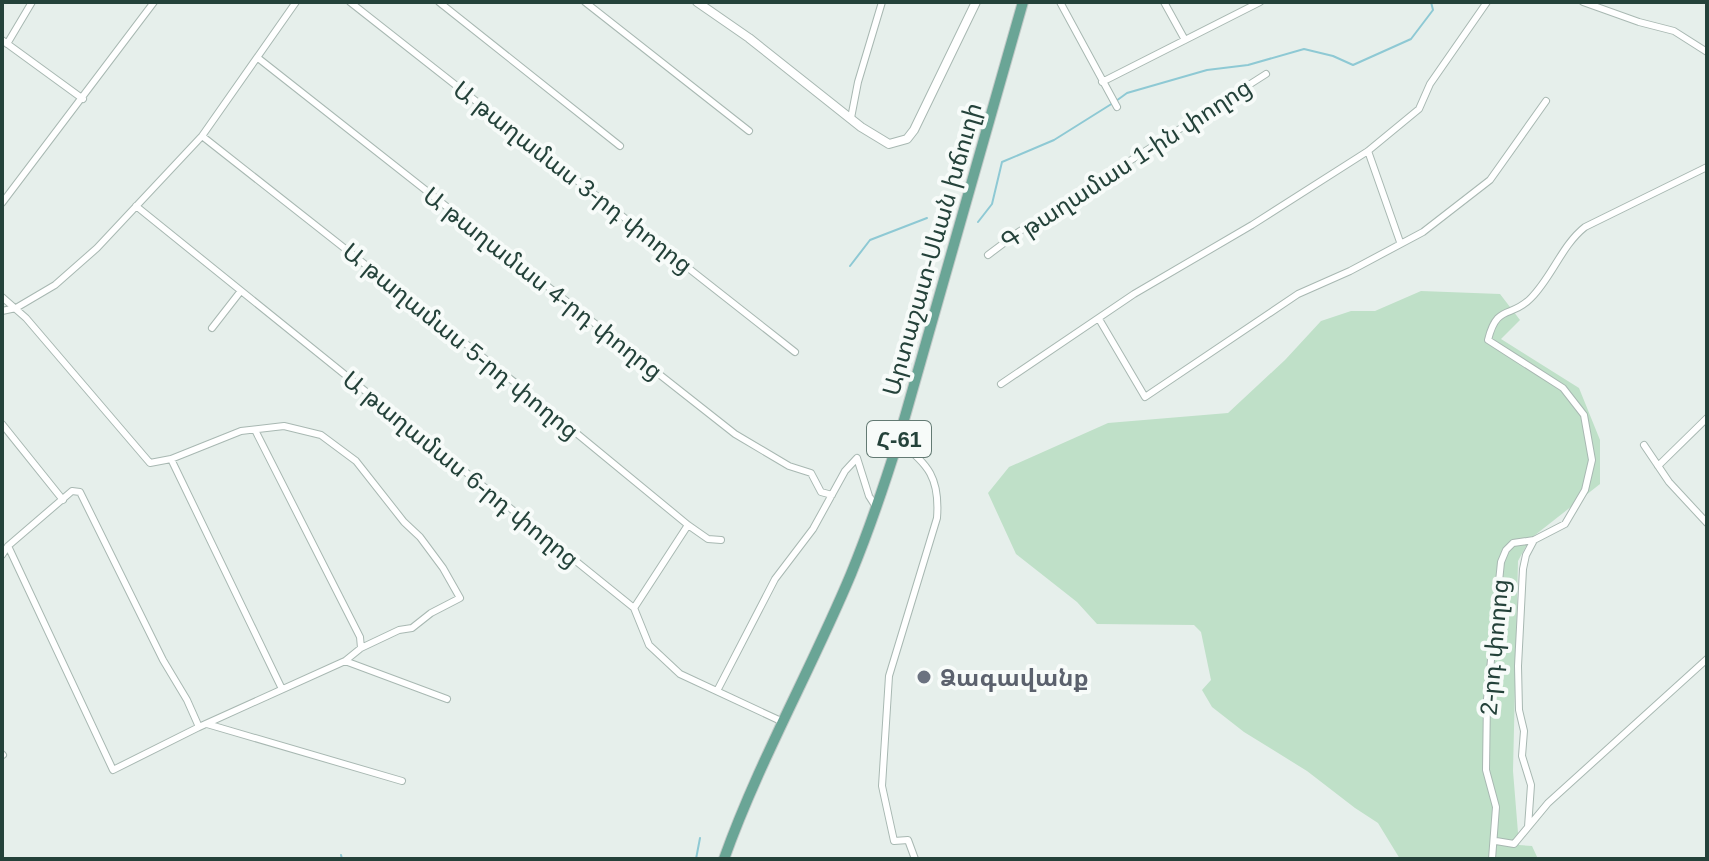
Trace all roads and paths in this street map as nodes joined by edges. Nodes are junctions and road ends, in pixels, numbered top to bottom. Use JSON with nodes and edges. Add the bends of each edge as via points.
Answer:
{"nodes":[{"id":1,"x":32,"y":2,"type":"edge"},
{"id":2,"x":154,"y":2,"type":"edge"},
{"id":3,"x":296,"y":2,"type":"edge"},
{"id":4,"x":350,"y":2,"type":"edge"},
{"id":5,"x":439,"y":2,"type":"edge"},
{"id":6,"x":585,"y":2,"type":"edge"},
{"id":7,"x":697,"y":2,"type":"edge"},
{"id":8,"x":882,"y":2,"type":"edge"},
{"id":9,"x":976,"y":2,"type":"edge"},
{"id":10,"x":1023,"y":2,"type":"edge"},
{"id":11,"x":1060,"y":2,"type":"edge"},
{"id":12,"x":1164,"y":2,"type":"edge"},
{"id":13,"x":1260,"y":2,"type":"edge"},
{"id":14,"x":1487,"y":2,"type":"edge"},
{"id":15,"x":1583,"y":2,"type":"edge"},
{"id":16,"x":1185,"y":40,"type":"junction"},
{"id":17,"x":4,"y":42,"type":"edge"},
{"id":18,"x":1707,"y":52,"type":"edge"},
{"id":19,"x":258,"y":58,"type":"junction"},
{"id":20,"x":1266,"y":74,"type":"dead end"},
{"id":21,"x":1102,"y":82,"type":"junction"},
{"id":22,"x":83,"y":99,"type":"junction"},
{"id":23,"x":1546,"y":101,"type":"dead end"},
{"id":24,"x":1117,"y":107,"type":"dead end"},
{"id":25,"x":851,"y":118,"type":"junction"},
{"id":26,"x":749,"y":131,"type":"dead end"},
{"id":27,"x":202,"y":136,"type":"junction"},
{"id":28,"x":620,"y":146,"type":"dead end"},
{"id":29,"x":1368,"y":151,"type":"junction"},
{"id":30,"x":1707,"y":167,"type":"edge"},
{"id":31,"x":2,"y":188,"type":"edge"},
{"id":32,"x":9,"y":194,"type":"junction"},
{"id":33,"x":2,"y":203,"type":"edge"},
{"id":34,"x":136,"y":206,"type":"junction"},
{"id":35,"x":1400,"y":242,"type":"junction"},
{"id":36,"x":988,"y":255,"type":"dead end"},
{"id":37,"x":240,"y":292,"type":"junction"},
{"id":38,"x":2,"y":297,"type":"edge"},
{"id":39,"x":16,"y":308,"type":"junction"},
{"id":40,"x":2,"y":311,"type":"edge"},
{"id":41,"x":1099,"y":319,"type":"junction"},
{"id":42,"x":212,"y":328,"type":"dead end"},
{"id":43,"x":795,"y":352,"type":"dead end"},
{"id":44,"x":1001,"y":384,"type":"dead end"},
{"id":45,"x":1707,"y":418,"type":"edge"},
{"id":46,"x":2,"y":424,"type":"edge"},
{"id":47,"x":255,"y":430,"type":"junction"},
{"id":48,"x":898,"y":441,"type":"junction"},
{"id":49,"x":1644,"y":445,"type":"dead end"},
{"id":50,"x":171,"y":459,"type":"junction"},
{"id":51,"x":1658,"y":466,"type":"junction"},
{"id":52,"x":832,"y":495,"type":"junction"},
{"id":53,"x":63,"y":500,"type":"junction"},
{"id":54,"x":876,"y":508,"type":"junction"},
{"id":55,"x":1707,"y":523,"type":"edge"},
{"id":56,"x":688,"y":525,"type":"junction"},
{"id":57,"x":721,"y":540,"type":"dead end"},
{"id":58,"x":1534,"y":540,"type":"junction"},
{"id":59,"x":8,"y":546,"type":"junction"},
{"id":60,"x":2,"y":555,"type":"edge"},
{"id":61,"x":634,"y":608,"type":"junction"},
{"id":62,"x":361,"y":648,"type":"junction"},
{"id":63,"x":1707,"y":659,"type":"edge"},
{"id":64,"x":345,"y":661,"type":"junction"},
{"id":65,"x":282,"y":689,"type":"junction"},
{"id":66,"x":717,"y":691,"type":"junction"},
{"id":67,"x":447,"y":699,"type":"dead end"},
{"id":68,"x":783,"y":722,"type":"junction"},
{"id":69,"x":207,"y":724,"type":"junction"},
{"id":70,"x":199,"y":727,"type":"junction"},
{"id":71,"x":402,"y":781,"type":"dead end"},
{"id":72,"x":1528,"y":827,"type":"junction"},
{"id":73,"x":1496,"y":841,"type":"junction"},
{"id":74,"x":724,"y":859,"type":"edge"},
{"id":75,"x":915,"y":859,"type":"edge"},
{"id":76,"x":1492,"y":859,"type":"edge"}],
"edges":[{"from":1,"to":17,"type":"street"},
{"from":2,"to":22,"type":"street"},
{"from":3,"to":19,"type":"street"},
{"from":4,"to":43,"type":"street","name":"Ա թաղամաս 3-րդ փողոց"},
{"from":5,"to":28,"type":"street"},
{"from":6,"to":26,"type":"street"},
{"from":7,"to":25,"type":"street"},
{"from":8,"to":25,"type":"street"},
{"from":9,"to":25,"type":"street","via":[[907,139],[897,144],[881,141]]},
{"from":10,"to":48,"type":"main road","name":"Արտաշատ-Սևան խճուղի","number":"Հ-61"},
{"from":11,"to":21,"type":"street"},
{"from":12,"to":16,"type":"street"},
{"from":13,"to":16,"type":"street"},
{"from":14,"to":29,"type":"street","via":[[1430,84],[1419,109]]},
{"from":15,"to":18,"type":"street","via":[[1674,31]]},
{"from":16,"to":21,"type":"street"},
{"from":17,"to":22,"type":"street"},
{"from":19,"to":27,"type":"street"},
{"from":19,"to":52,"type":"street","name":"Ա թաղամաս 4-րդ փողոց","via":[[735,434],[811,473],[821,492]]},
{"from":20,"to":36,"type":"street","name":"Գ թաղամաս 1-ին փողոց"},
{"from":21,"to":24,"type":"street"},
{"from":22,"to":32,"type":"street"},
{"from":23,"to":35,"type":"street","via":[[1490,180],[1423,232]]},
{"from":27,"to":34,"type":"street"},
{"from":27,"to":56,"type":"street","name":"Ա թաղամաս 5-րդ փողոց"},
{"from":29,"to":35,"type":"street"},
{"from":29,"to":41,"type":"street"},
{"from":30,"to":58,"type":"street","name":"2-րդ փողոց","via":[[1585,227],[1527,302],[1492,322],[1488,340],[1563,388],[1584,415],[1592,460],[1585,490],[1565,524]]},
{"from":31,"to":32,"type":"street"},
{"from":32,"to":33,"type":"street"},
{"from":34,"to":37,"type":"street","name":"Ա թաղամաս 6-րդ փողոց"},
{"from":34,"to":39,"type":"street","via":[[55,285]]},
{"from":35,"to":41,"type":"street","via":[[1298,294],[1145,397]]},
{"from":37,"to":42,"type":"street"},
{"from":37,"to":61,"type":"street","name":"Ա թաղամաս 6-րդ փողոց"},
{"from":38,"to":39,"type":"street"},
{"from":39,"to":40,"type":"street"},
{"from":39,"to":50,"type":"street","via":[[150,463]]},
{"from":41,"to":44,"type":"street"},
{"from":45,"to":51,"type":"street"},
{"from":46,"to":53,"type":"street"},
{"from":47,"to":50,"type":"street"},
{"from":47,"to":62,"type":"street"},
{"from":47,"to":62,"type":"street","via":[[284,426],[321,435],[356,461],[420,537],[460,598],[412,628]]},
{"from":48,"to":54,"type":"main road","name":"Արտաշատ-Սևան խճուղի","number":"Հ-61"},
{"from":48,"to":75,"type":"street","via":[[933,475],[939,495],[885,707],[882,786],[894,841],[908,840]]},
{"from":49,"to":51,"type":"street"},
{"from":50,"to":65,"type":"street"},
{"from":51,"to":55,"type":"street"},
{"from":52,"to":54,"type":"street","via":[[857,458]]},
{"from":52,"to":66,"type":"street","via":[[775,579]]},
{"from":53,"to":59,"type":"street"},
{"from":53,"to":70,"type":"street","via":[[76,490],[84,497]]},
{"from":54,"to":68,"type":"main road","name":"Արտաշատ-Սևան խճուղի","number":"Հ-61"},
{"from":56,"to":57,"type":"street","name":"Ա թաղամաս 5-րդ փողոց","via":[[708,539]]},
{"from":56,"to":61,"type":"street"},
{"from":58,"to":72,"type":"street","via":[[1523,569],[1518,666],[1522,756],[1531,785]]},
{"from":58,"to":73,"type":"street","name":"2-րդ փողոց","via":[[1513,543],[1501,562],[1487,699],[1486,770],[1496,807]]},
{"from":59,"to":60,"type":"street"},
{"from":59,"to":70,"type":"street","via":[[113,770]]},
{"from":61,"to":66,"type":"street","name":"Ա թաղամաս 6-րդ փողոց","via":[[649,645],[680,674]]},
{"from":62,"to":64,"type":"street"},
{"from":63,"to":72,"type":"street"},
{"from":64,"to":65,"type":"street"},
{"from":64,"to":67,"type":"street"},
{"from":65,"to":69,"type":"street"},
{"from":66,"to":68,"type":"street","name":"Ա թաղամաս 6-րդ փողոց"},
{"from":68,"to":74,"type":"main road","name":"Արտաշատ-Սևան խճուղի","number":"Հ-61"},
{"from":69,"to":70,"type":"street"},
{"from":69,"to":71,"type":"street"},
{"from":72,"to":73,"type":"street","via":[[1514,844]]},
{"from":73,"to":76,"type":"street","name":"2-րդ փողոց"}]}
